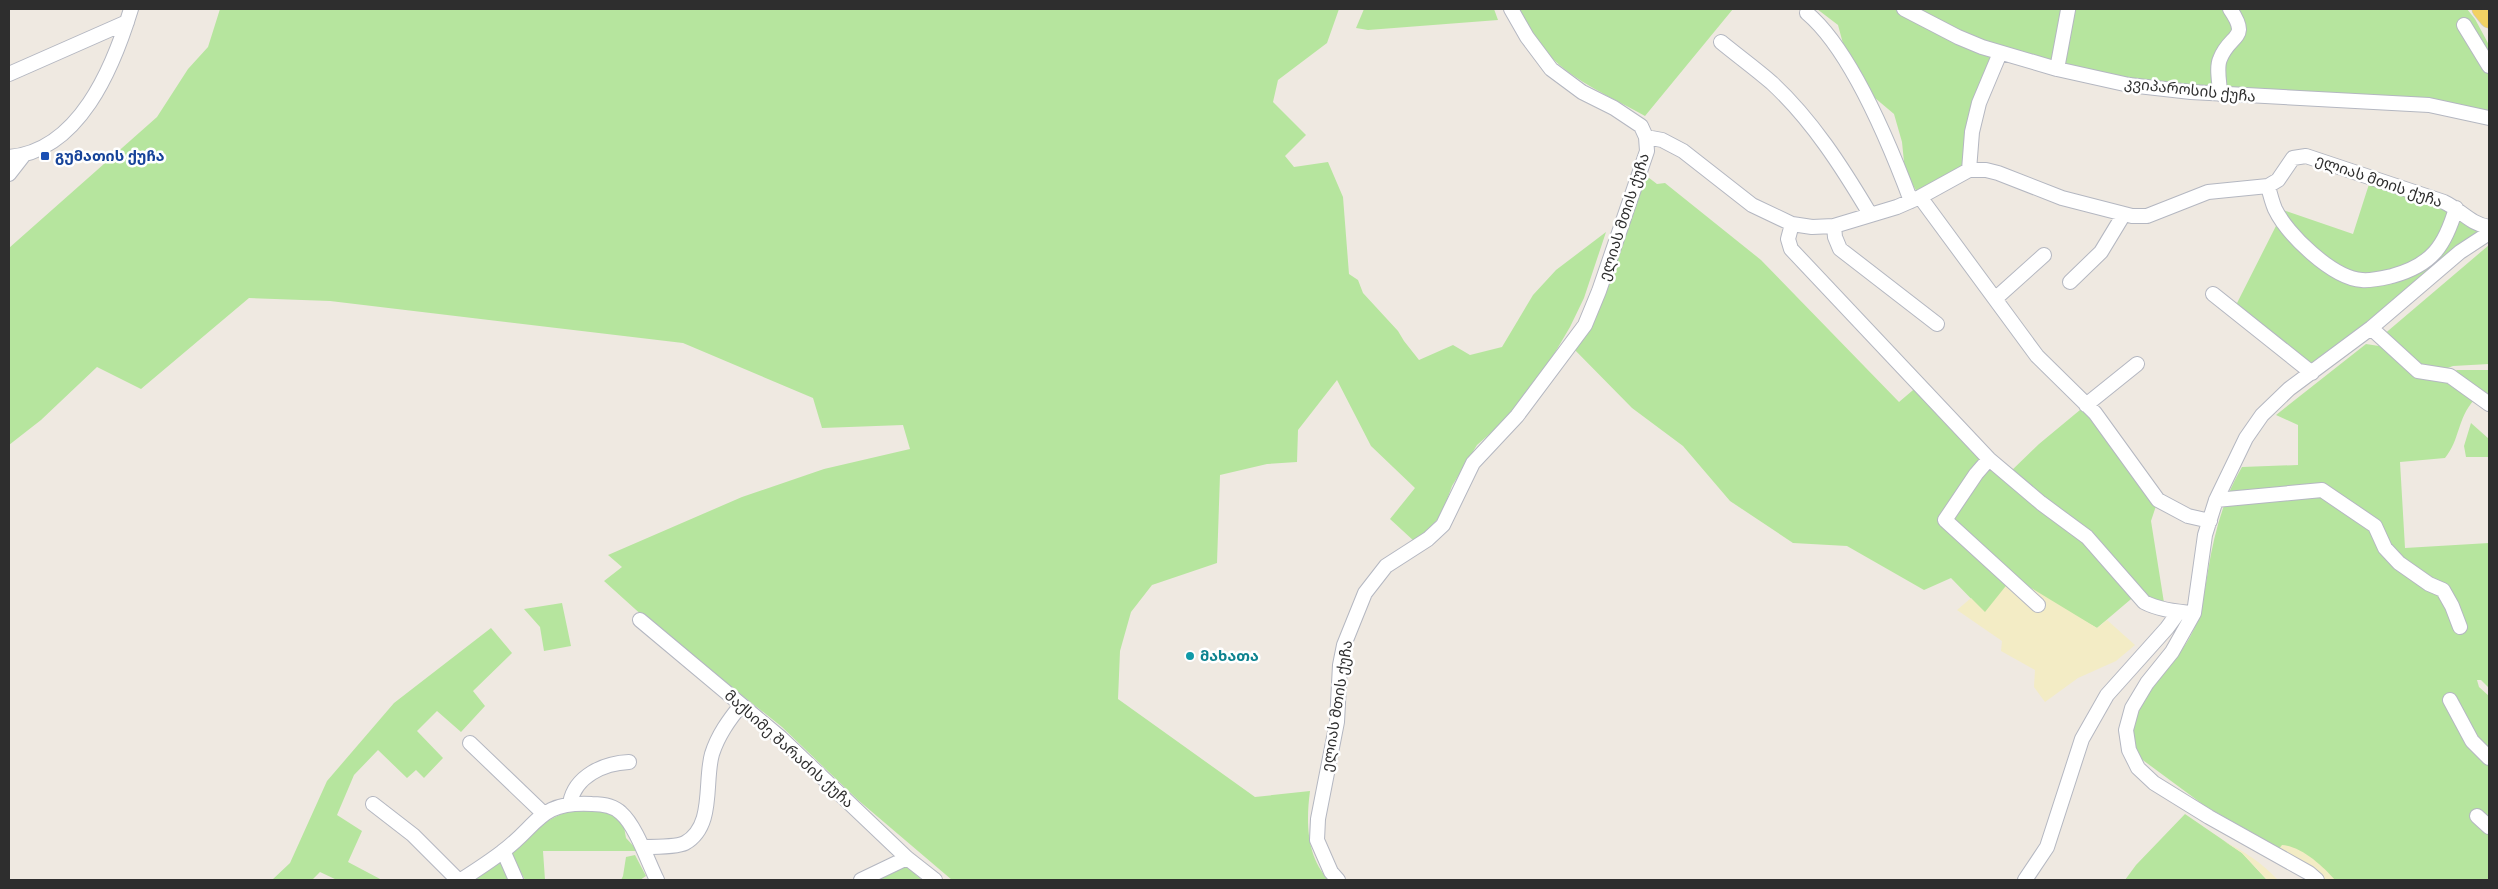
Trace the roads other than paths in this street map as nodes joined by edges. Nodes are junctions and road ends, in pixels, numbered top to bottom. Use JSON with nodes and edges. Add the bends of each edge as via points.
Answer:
{"nodes":[{"id":1,"x":1511,"y":9,"type":"edge"},
{"id":2,"x":1904,"y":9,"type":"edge"},
{"id":3,"x":2230,"y":9,"type":"edge"},
{"id":4,"x":2481,"y":9,"type":"edge"},
{"id":5,"x":2068,"y":10,"type":"edge"},
{"id":6,"x":1807,"y":13,"type":"dead end"},
{"id":7,"x":1916,"y":13,"type":"edge"},
{"id":8,"x":129,"y":15,"type":"edge"},
{"id":9,"x":2489,"y":19,"type":"edge"},
{"id":10,"x":2464,"y":25,"type":"dead end"},
{"id":11,"x":1721,"y":42,"type":"dead end"},
{"id":12,"x":2000,"y":53,"type":"junction"},
{"id":13,"x":2489,"y":66,"type":"edge"},
{"id":14,"x":2057,"y":69,"type":"junction"},
{"id":15,"x":9,"y":74,"type":"edge"},
{"id":16,"x":2220,"y":94,"type":"junction"},
{"id":17,"x":2489,"y":118,"type":"edge"},
{"id":18,"x":1646,"y":137,"type":"junction"},
{"id":19,"x":23,"y":156,"type":"junction"},
{"id":20,"x":9,"y":157,"type":"edge"},
{"id":21,"x":1969,"y":170,"type":"junction"},
{"id":22,"x":9,"y":174,"type":"edge"},
{"id":23,"x":2268,"y":186,"type":"junction"},
{"id":24,"x":1915,"y":199,"type":"junction"},
{"id":25,"x":2456,"y":208,"type":"junction"},
{"id":26,"x":1870,"y":214,"type":"junction"},
{"id":27,"x":2124,"y":214,"type":"junction"},
{"id":28,"x":1792,"y":224,"type":"junction"},
{"id":29,"x":1834,"y":226,"type":"junction"},
{"id":30,"x":2489,"y":227,"type":"edge"},
{"id":31,"x":2489,"y":233,"type":"edge"},
{"id":32,"x":2044,"y":255,"type":"dead end"},
{"id":33,"x":2070,"y":282,"type":"dead end"},
{"id":34,"x":2213,"y":294,"type":"dead end"},
{"id":35,"x":1995,"y":299,"type":"junction"},
{"id":36,"x":1936,"y":324,"type":"dead end"},
{"id":37,"x":2371,"y":328,"type":"junction"},
{"id":38,"x":2137,"y":364,"type":"dead end"},
{"id":39,"x":2312,"y":373,"type":"junction"},
{"id":40,"x":2489,"y":404,"type":"edge"},
{"id":41,"x":2086,"y":405,"type":"junction"},
{"id":42,"x":1989,"y":459,"type":"junction"},
{"id":43,"x":2216,"y":500,"type":"junction"},
{"id":44,"x":2210,"y":521,"type":"junction"},
{"id":45,"x":2038,"y":605,"type":"dead end"},
{"id":46,"x":2178,"y":612,"type":"junction"},
{"id":47,"x":2194,"y":613,"type":"junction"},
{"id":48,"x":640,"y":620,"type":"dead end"},
{"id":49,"x":2460,"y":627,"type":"dead end"},
{"id":50,"x":2450,"y":700,"type":"dead end"},
{"id":51,"x":741,"y":705,"type":"junction"},
{"id":52,"x":470,"y":743,"type":"dead end"},
{"id":53,"x":2489,"y":758,"type":"edge"},
{"id":54,"x":629,"y":762,"type":"dead end"},
{"id":55,"x":570,"y":803,"type":"junction"},
{"id":56,"x":373,"y":804,"type":"dead end"},
{"id":57,"x":543,"y":813,"type":"junction"},
{"id":58,"x":2477,"y":816,"type":"dead end"},
{"id":59,"x":2489,"y":827,"type":"edge"},
{"id":60,"x":643,"y":847,"type":"junction"},
{"id":61,"x":502,"y":853,"type":"junction"},
{"id":62,"x":907,"y":858,"type":"junction"},
{"id":63,"x":459,"y":880,"type":"edge"},
{"id":64,"x":516,"y":880,"type":"edge"},
{"id":65,"x":658,"y":880,"type":"edge"},
{"id":66,"x":862,"y":880,"type":"edge"},
{"id":67,"x":935,"y":880,"type":"edge"},
{"id":68,"x":1338,"y":880,"type":"edge"},
{"id":69,"x":2026,"y":880,"type":"edge"},
{"id":70,"x":2317,"y":880,"type":"edge"}],
"edges":[{"from":1,"to":18,"type":"street","via":[[1551,69],[1582,92],[1641,126]]},
{"from":2,"to":7,"type":"street","name":"კვიპაროსის ქუჩა"},
{"from":3,"to":16,"type":"street","via":[[2240,23],[2240,32],[2219,60]]},
{"from":4,"to":9,"type":"main road"},
{"from":5,"to":14,"type":"street"},
{"from":6,"to":24,"type":"street","via":[[1830,38],[1860,86]]},
{"from":7,"to":12,"type":"street","name":"კვიპაროსის ქუჩა","via":[[1958,37]]},
{"from":8,"to":15,"type":"street"},
{"from":8,"to":19,"type":"street","via":[[104,79],[72,128],[51,144]]},
{"from":10,"to":13,"type":"street"},
{"from":11,"to":26,"type":"street","via":[[1772,84],[1808,123],[1842,167]]},
{"from":12,"to":14,"type":"street","name":"კვიპაროსის ქუჩა"},
{"from":12,"to":21,"type":"street","via":[[1979,103],[1972,132]]},
{"from":14,"to":16,"type":"street","name":"კვიპაროსის ქუჩა","via":[[2129,85]]},
{"from":16,"to":17,"type":"street","name":"კვიპაროსის ქუჩა","via":[[2429,106]]},
{"from":18,"to":28,"type":"street","name":"ელიას მთის ქუჩა","via":[[1662,140],[1682,151],[1752,205]]},
{"from":18,"to":68,"type":"street","name":"ელიას მთის ქუჩა","via":[[1647,151],[1600,291],[1585,325],[1516,416],[1473,464],[1443,525],[1428,540],[1386,566],[1365,593],[1350,628],[1340,665],[1337,722],[1318,818],[1317,840]]},
{"from":19,"to":20,"type":"street"},
{"from":19,"to":22,"type":"street"},
{"from":21,"to":24,"type":"street","name":"ელიას მთის ქუჩა"},
{"from":21,"to":27,"type":"street","via":[[1998,173],[2062,198]]},
{"from":23,"to":25,"type":"street","name":"ელიას მთის ქუჩა","via":[[2278,180],[2293,158],[2306,156]]},
{"from":23,"to":25,"type":"street","via":[[2280,218],[2301,243],[2321,261],[2361,280],[2386,278],[2409,271],[2432,257],[2444,241]]},
{"from":23,"to":27,"type":"street","via":[[2208,192],[2147,216]]},
{"from":24,"to":26,"type":"street","name":"ელიას მთის ქუჩა"},
{"from":24,"to":35,"type":"street"},
{"from":25,"to":30,"type":"street","name":"ელიას მთის ქუჩა","via":[[2472,223]]},
{"from":26,"to":29,"type":"street","name":"ელიას მთის ქუჩა"},
{"from":27,"to":33,"type":"street","via":[[2101,252]]},
{"from":28,"to":29,"type":"street","name":"ელიას მთის ქუჩა"},
{"from":28,"to":42,"type":"street","via":[[1788,239],[1791,249]]},
{"from":29,"to":36,"type":"street","via":[[1840,249]]},
{"from":31,"to":37,"type":"street","via":[[2460,252]]},
{"from":32,"to":35,"type":"street"},
{"from":34,"to":39,"type":"street"},
{"from":35,"to":41,"type":"street","via":[[2036,356]]},
{"from":37,"to":39,"type":"street"},
{"from":37,"to":40,"type":"street","via":[[2418,371],[2450,376]]},
{"from":38,"to":41,"type":"street"},
{"from":39,"to":43,"type":"street","via":[[2262,416],[2246,438]]},
{"from":41,"to":44,"type":"street","via":[[2158,500],[2188,516]]},
{"from":42,"to":45,"type":"street","via":[[1944,520]]},
{"from":42,"to":46,"type":"street","via":[[2087,537],[2144,602]]},
{"from":43,"to":44,"type":"street"},
{"from":43,"to":49,"type":"street","via":[[2322,490],[2374,526],[2385,548],[2399,563],[2443,590]]},
{"from":44,"to":47,"type":"street"},
{"from":46,"to":47,"type":"street"},
{"from":46,"to":69,"type":"street","via":[[2107,695],[2082,739],[2047,847]]},
{"from":47,"to":70,"type":"street","via":[[2172,652],[2146,683],[2132,708],[2126,730],[2132,756],[2138,768],[2154,783]]},
{"from":48,"to":51,"type":"street","name":"მაქსიმე შარაძის ქუჩა"},
{"from":50,"to":53,"type":"street","via":[[2472,741]]},
{"from":51,"to":60,"type":"street","via":[[719,736],[712,756],[706,810],[697,832],[684,844]]},
{"from":51,"to":62,"type":"street","name":"მაქსიმე შარაძის ქუჩა","via":[[781,738]]},
{"from":52,"to":57,"type":"street"},
{"from":54,"to":55,"type":"street","via":[[613,763],[586,778],[572,793]]},
{"from":55,"to":57,"type":"street"},
{"from":55,"to":60,"type":"street","via":[[613,808],[622,813]]},
{"from":56,"to":63,"type":"street","via":[[413,835]]},
{"from":57,"to":61,"type":"street"},
{"from":58,"to":59,"type":"street"},
{"from":60,"to":65,"type":"street"},
{"from":61,"to":63,"type":"street"},
{"from":61,"to":64,"type":"street"},
{"from":62,"to":66,"type":"street"},
{"from":62,"to":67,"type":"street","name":"მაქსიმე შარაძის ქუჩა"}]}
